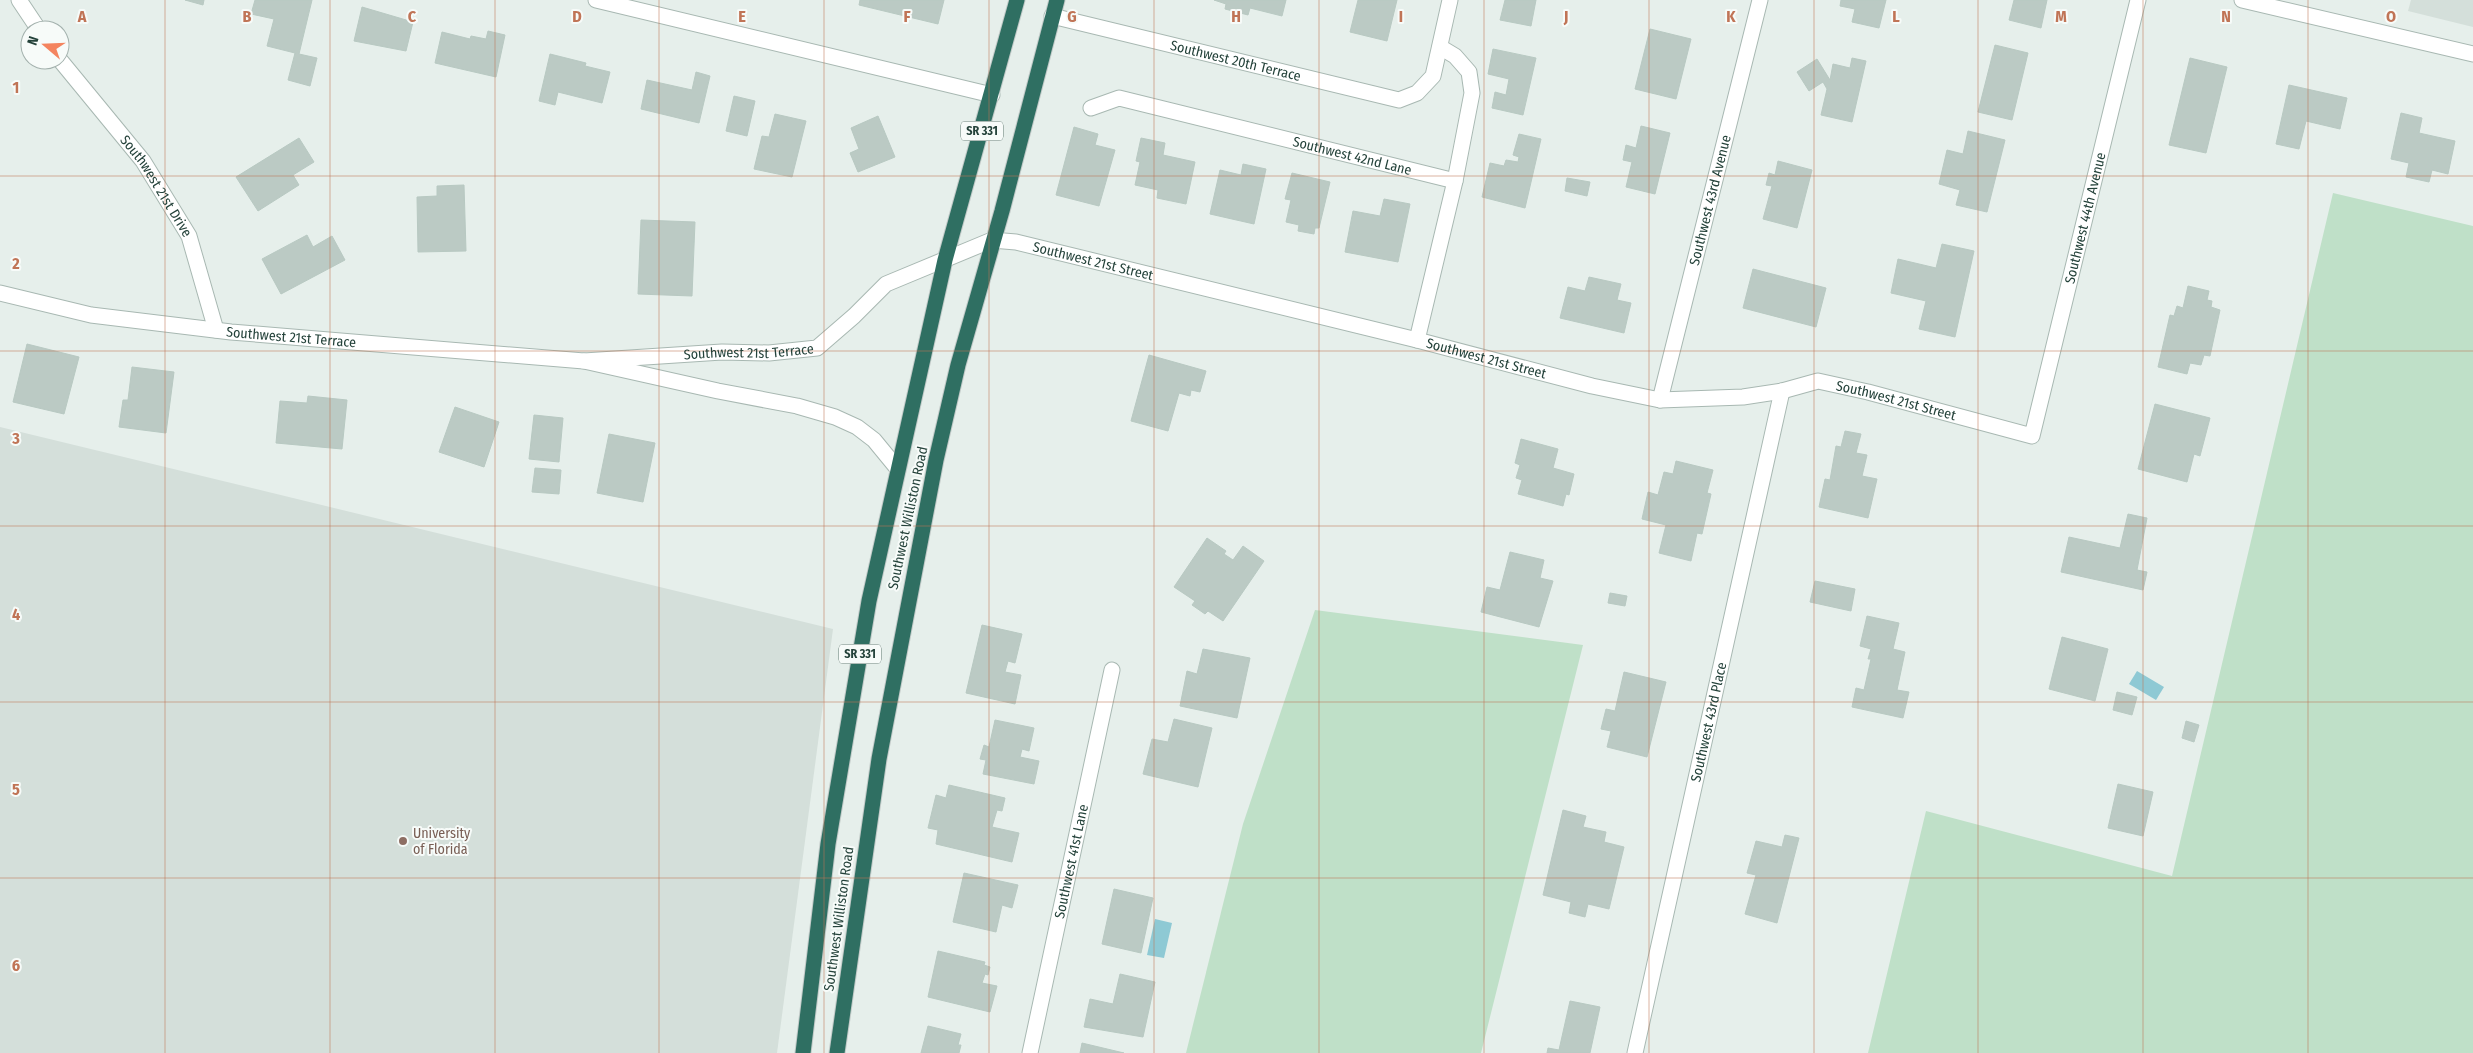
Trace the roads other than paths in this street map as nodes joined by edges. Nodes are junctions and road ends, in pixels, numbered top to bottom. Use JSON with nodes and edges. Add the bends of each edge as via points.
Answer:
{"nodes":[{"id":1,"x":19,"y":0,"type":"edge"},
{"id":2,"x":596,"y":0,"type":"edge"},
{"id":3,"x":1017,"y":0,"type":"edge"},
{"id":4,"x":1057,"y":0,"type":"edge"},
{"id":5,"x":1450,"y":0,"type":"edge"},
{"id":6,"x":1760,"y":0,"type":"edge"},
{"id":7,"x":2138,"y":0,"type":"edge"},
{"id":8,"x":2242,"y":0,"type":"edge"},
{"id":9,"x":1052,"y":16,"type":"junction"},
{"id":10,"x":32,"y":20,"type":"edge"},
{"id":11,"x":1440,"y":47,"type":"junction"},
{"id":12,"x":2473,"y":54,"type":"edge"},
{"id":13,"x":68,"y":70,"type":"edge"},
{"id":14,"x":992,"y":95,"type":"junction"},
{"id":15,"x":1092,"y":108,"type":"dead end"},
{"id":16,"x":1455,"y":181,"type":"junction"},
{"id":17,"x":992,"y":240,"type":"junction"},
{"id":18,"x":945,"y":260,"type":"junction"},
{"id":19,"x":0,"y":293,"type":"edge"},
{"id":20,"x":216,"y":330,"type":"junction"},
{"id":21,"x":1418,"y":340,"type":"junction"},
{"id":22,"x":584,"y":361,"type":"junction"},
{"id":23,"x":1782,"y":391,"type":"junction"},
{"id":24,"x":1660,"y":400,"type":"junction"},
{"id":25,"x":2032,"y":436,"type":"joint"},
{"id":26,"x":897,"y":468,"type":"junction"},
{"id":27,"x":1112,"y":670,"type":"dead end"},
{"id":28,"x":803,"y":1053,"type":"edge"},
{"id":29,"x":838,"y":1053,"type":"edge"},
{"id":30,"x":1030,"y":1053,"type":"edge"},
{"id":31,"x":1635,"y":1053,"type":"edge"}],
"edges":[{"from":1,"to":10,"type":"street"},
{"from":2,"to":14,"type":"street"},
{"from":3,"to":14,"type":"highway","name":"Southwest Williston Road","number":"SR 331"},
{"from":4,"to":9,"type":"highway","name":"Southwest Williston Road","number":"SR 331"},
{"from":5,"to":11,"type":"street"},
{"from":6,"to":24,"type":"street","name":"Southwest 43rd Avenue"},
{"from":7,"to":25,"type":"street","name":"Southwest 44th Avenue"},
{"from":8,"to":12,"type":"street"},
{"from":9,"to":11,"type":"street","name":"Southwest 20th Terrace","via":[[1399,100],[1418,93],[1433,76]]},
{"from":9,"to":17,"type":"highway","name":"Southwest Williston Road","number":"SR 331"},
{"from":11,"to":16,"type":"street","via":[[1455,56],[1468,72],[1472,93]]},
{"from":13,"to":20,"type":"street","name":"Southwest 21st Drive","via":[[143,161],[189,236]]},
{"from":14,"to":18,"type":"highway","name":"Southwest Williston Road","number":"SR 331"},
{"from":15,"to":16,"type":"street","name":"Southwest 42nd Lane","via":[[1119,98]]},
{"from":16,"to":21,"type":"street"},
{"from":17,"to":18,"type":"street","name":"Southwest 21st Street"},
{"from":17,"to":21,"type":"street","name":"Southwest 21st Street","via":[[1016,242]]},
{"from":17,"to":29,"type":"highway","name":"Southwest Williston Road","number":"SR 331","via":[[954,384],[911,585],[864,848]]},
{"from":18,"to":22,"type":"street","name":"Southwest 21st Terrace","via":[[886,284],[817,348]]},
{"from":18,"to":26,"type":"highway","name":"Southwest Williston Road","number":"SR 331"},
{"from":19,"to":20,"type":"street","name":"Southwest 21st Terrace","via":[[91,315]]},
{"from":20,"to":22,"type":"street","name":"Southwest 21st Terrace"},
{"from":21,"to":24,"type":"street","name":"Southwest 21st Street","via":[[1592,386]]},
{"from":22,"to":26,"type":"street","name":"Southwest 21st Terrace","via":[[835,417],[857,427],[874,440]]},
{"from":23,"to":24,"type":"street","name":"Southwest 21st Street","via":[[1734,398]]},
{"from":23,"to":25,"type":"street","name":"Southwest 21st Street","via":[[1818,381]]},
{"from":23,"to":31,"type":"street","name":"Southwest 43rd Place"},
{"from":26,"to":28,"type":"highway","name":"Southwest Williston Road","number":"SR 331","via":[[869,601],[828,844]]},
{"from":27,"to":30,"type":"street","name":"Southwest 41st Lane"}]}
